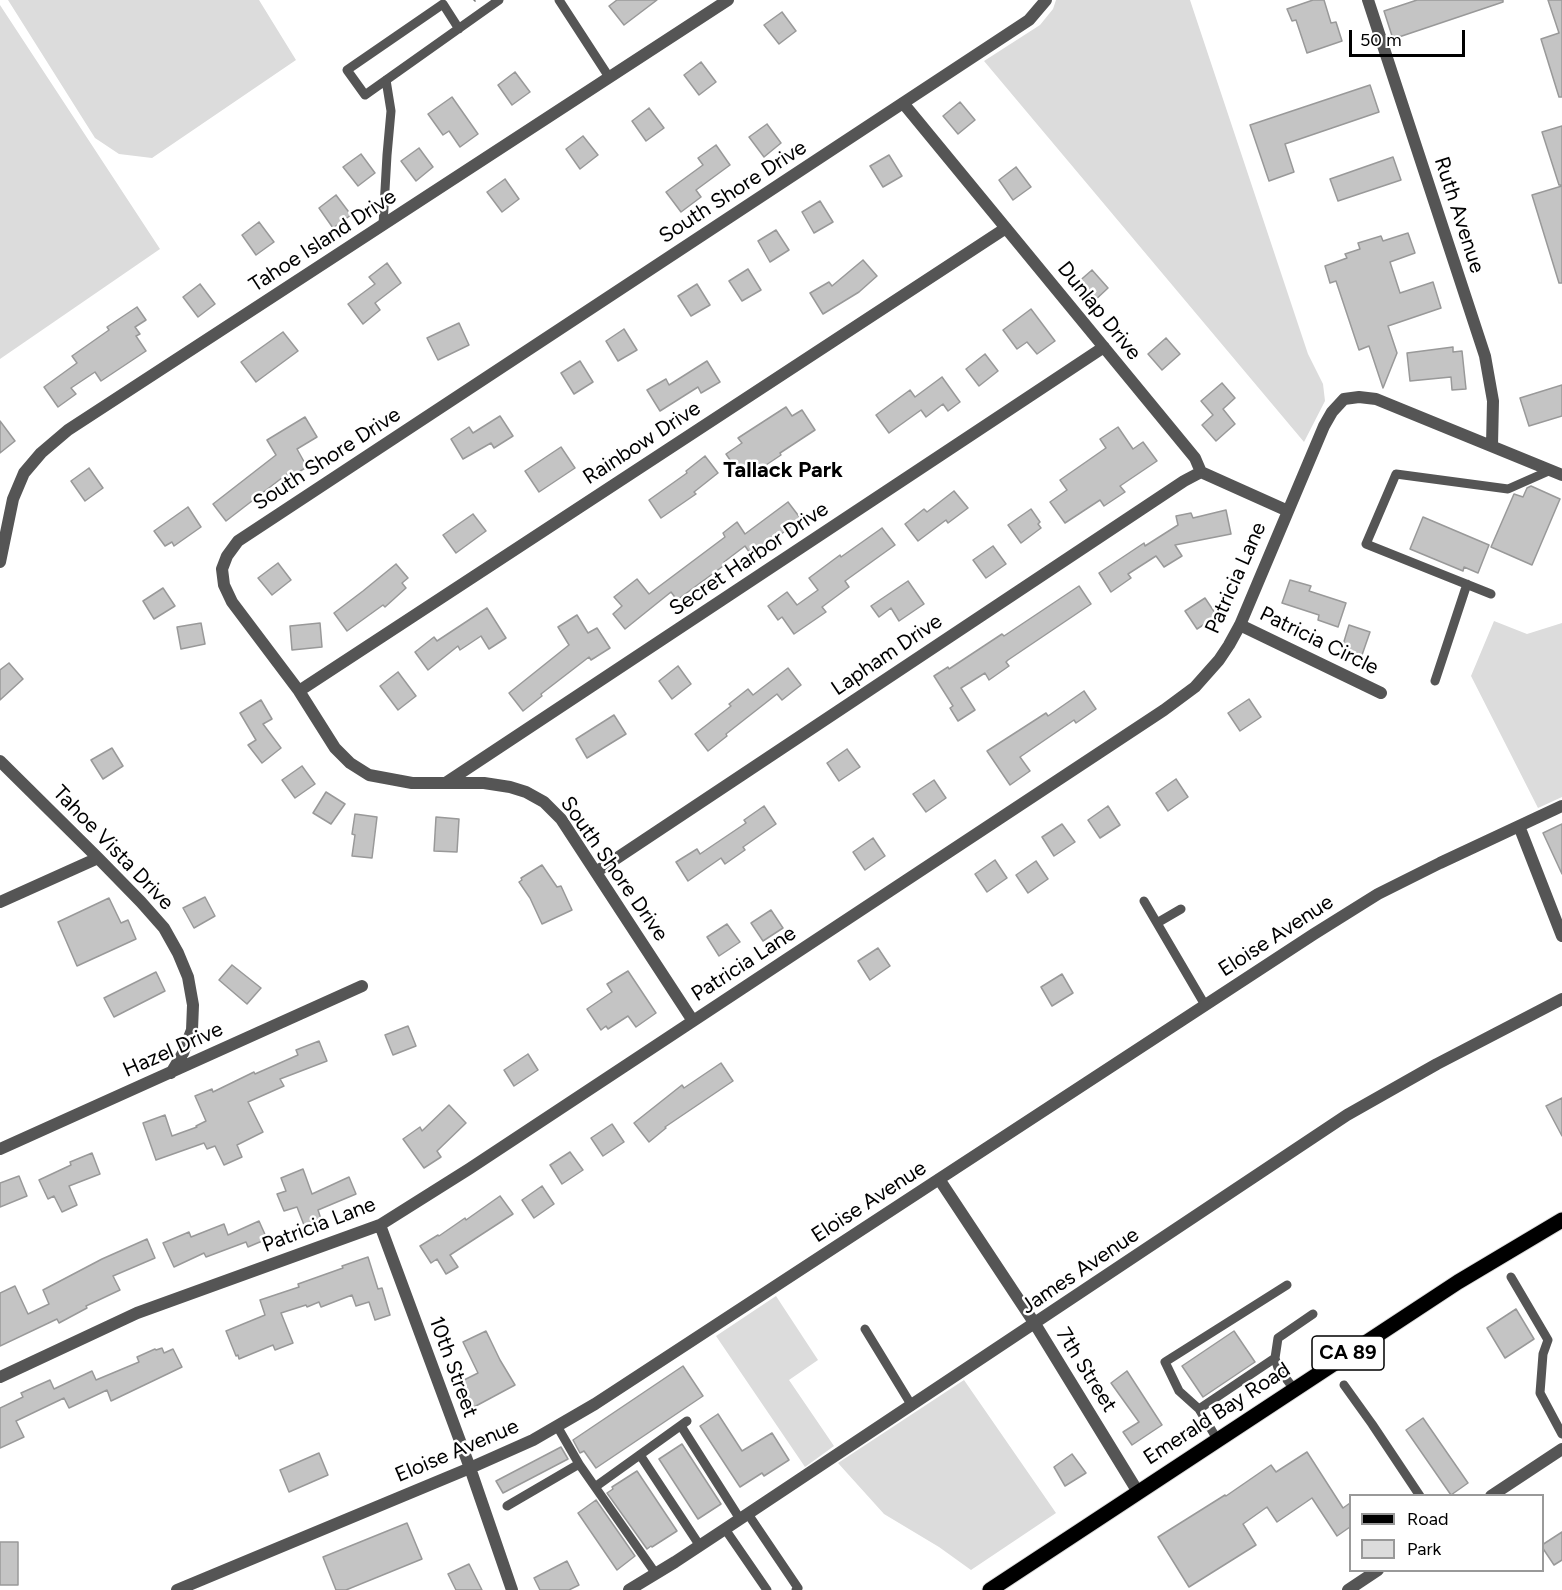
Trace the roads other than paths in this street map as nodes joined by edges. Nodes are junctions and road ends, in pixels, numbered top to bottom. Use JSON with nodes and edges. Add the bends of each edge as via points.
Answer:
{"nodes":[{"id":1,"x":500,"y":0,"type":"edge"},
{"id":2,"x":559,"y":0,"type":"edge"},
{"id":3,"x":728,"y":0,"type":"edge"},
{"id":4,"x":1046,"y":0,"type":"edge"},
{"id":5,"x":1368,"y":0,"type":"edge"},
{"id":6,"x":459,"y":29,"type":"junction"},
{"id":7,"x":609,"y":77,"type":"junction"},
{"id":8,"x":386,"y":80,"type":"junction"},
{"id":9,"x":903,"y":103,"type":"junction"},
{"id":10,"x":383,"y":225,"type":"junction"},
{"id":11,"x":1006,"y":228,"type":"junction"},
{"id":12,"x":1104,"y":347,"type":"junction"},
{"id":13,"x":1492,"y":445,"type":"junction"},
{"id":14,"x":1201,"y":472,"type":"junction"},
{"id":15,"x":1557,"y":473,"type":"edge"},
{"id":16,"x":1288,"y":511,"type":"junction"},
{"id":17,"x":0,"y":562,"type":"edge"},
{"id":18,"x":1467,"y":584,"type":"junction"},
{"id":19,"x":1491,"y":594,"type":"dead end"},
{"id":20,"x":1240,"y":625,"type":"junction"},
{"id":21,"x":1435,"y":681,"type":"dead end"},
{"id":22,"x":299,"y":691,"type":"junction"},
{"id":23,"x":1381,"y":693,"type":"dead end"},
{"id":24,"x":0,"y":761,"type":"edge"},
{"id":25,"x":447,"y":783,"type":"junction"},
{"id":26,"x":1562,"y":806,"type":"edge"},
{"id":27,"x":1519,"y":826,"type":"junction"},
{"id":28,"x":98,"y":858,"type":"junction"},
{"id":29,"x":596,"y":872,"type":"junction"},
{"id":30,"x":1144,"y":901,"type":"dead end"},
{"id":31,"x":0,"y":902,"type":"edge"},
{"id":32,"x":1181,"y":909,"type":"dead end"},
{"id":33,"x":1157,"y":923,"type":"junction"},
{"id":34,"x":1562,"y":936,"type":"edge"},
{"id":35,"x":362,"y":986,"type":"dead end"},
{"id":36,"x":1562,"y":999,"type":"edge"},
{"id":37,"x":1205,"y":1005,"type":"junction"},
{"id":38,"x":693,"y":1021,"type":"junction"},
{"id":39,"x":171,"y":1073,"type":"junction"},
{"id":40,"x":0,"y":1149,"type":"edge"},
{"id":41,"x":939,"y":1179,"type":"junction"},
{"id":42,"x":1562,"y":1220,"type":"edge"},
{"id":43,"x":380,"y":1226,"type":"junction"},
{"id":44,"x":1510,"y":1277,"type":"dead end"},
{"id":45,"x":1287,"y":1285,"type":"dead end"},
{"id":46,"x":1313,"y":1314,"type":"dead end"},
{"id":47,"x":1035,"y":1324,"type":"junction"},
{"id":48,"x":865,"y":1329,"type":"dead end"},
{"id":49,"x":1275,"y":1358,"type":"junction"},
{"id":50,"x":0,"y":1377,"type":"edge"},
{"id":51,"x":1344,"y":1385,"type":"dead end"},
{"id":52,"x":1294,"y":1389,"type":"junction"},
{"id":53,"x":912,"y":1406,"type":"junction"},
{"id":54,"x":1199,"y":1409,"type":"junction"},
{"id":55,"x":557,"y":1426,"type":"junction"},
{"id":56,"x":1562,"y":1434,"type":"edge"},
{"id":57,"x":1217,"y":1439,"type":"junction"},
{"id":58,"x":1562,"y":1449,"type":"edge"},
{"id":59,"x":639,"y":1455,"type":"junction"},
{"id":60,"x":579,"y":1464,"type":"junction"},
{"id":61,"x":470,"y":1468,"type":"junction"},
{"id":62,"x":595,"y":1487,"type":"junction"},
{"id":63,"x":1138,"y":1492,"type":"junction"},
{"id":64,"x":1419,"y":1494,"type":"edge"},
{"id":65,"x":1494,"y":1494,"type":"edge"},
{"id":66,"x":507,"y":1506,"type":"dead end"},
{"id":67,"x":744,"y":1516,"type":"junction"},
{"id":68,"x":726,"y":1529,"type":"junction"},
{"id":69,"x":700,"y":1546,"type":"junction"},
{"id":70,"x":1375,"y":1572,"type":"edge"},
{"id":71,"x":656,"y":1574,"type":"junction"},
{"id":72,"x":998,"y":1588,"type":"edge"},
{"id":73,"x":177,"y":1590,"type":"edge"},
{"id":74,"x":512,"y":1590,"type":"edge"},
{"id":75,"x":629,"y":1590,"type":"edge"},
{"id":76,"x":767,"y":1590,"type":"edge"},
{"id":77,"x":796,"y":1590,"type":"edge"},
{"id":78,"x":1348,"y":1590,"type":"edge"}],
"edges":[{"from":1,"to":6,"type":"lane"},
{"from":2,"to":7,"type":"lane"},
{"from":3,"to":7,"type":"street","name":"Tahoe Island Drive"},
{"from":4,"to":9,"type":"street","name":"South Shore Drive","via":[[1029,20]]},
{"from":5,"to":13,"type":"street","name":"Ruth Avenue","via":[[1485,356],[1493,401]]},
{"from":6,"to":8,"type":"lane"},
{"from":6,"to":8,"type":"lane","via":[[443,4],[347,69],[365,95]]},
{"from":7,"to":10,"type":"street","name":"Tahoe Island Drive"},
{"from":8,"to":10,"type":"lane","via":[[391,111]]},
{"from":9,"to":11,"type":"street","name":"Dunlap Drive"},
{"from":9,"to":22,"type":"street","name":"South Shore Drive","via":[[238,541],[222,569],[224,585],[232,602]]},
{"from":10,"to":17,"type":"street","name":"Tahoe Island Drive","via":[[68,430],[40,453],[24,473],[13,499]]},
{"from":11,"to":12,"type":"street","name":"Dunlap Drive"},
{"from":11,"to":22,"type":"street","name":"Rainbow Drive"},
{"from":12,"to":14,"type":"street","name":"Dunlap Drive","via":[[1194,458]]},
{"from":12,"to":25,"type":"street","name":"Secret Harbor Drive"},
{"from":13,"to":15,"type":"street"},
{"from":13,"to":16,"type":"street","name":"Patricia Lane","via":[[1376,399],[1344,399],[1323,426]]},
{"from":14,"to":16,"type":"street"},
{"from":14,"to":29,"type":"street","name":"Lapham Drive"},
{"from":15,"to":18,"type":"lane","via":[[1508,489],[1396,474],[1366,544]]},
{"from":16,"to":20,"type":"street","name":"Patricia Lane"},
{"from":18,"to":19,"type":"lane"},
{"from":18,"to":21,"type":"lane"},
{"from":20,"to":23,"type":"street","name":"Patricia Circle"},
{"from":20,"to":38,"type":"street","name":"Patricia Lane","via":[[1219,660],[1195,687],[1164,711]]},
{"from":22,"to":25,"type":"street","name":"South Shore Drive","via":[[335,748],[369,775],[412,783]]},
{"from":24,"to":28,"type":"street","name":"Tahoe Vista Drive"},
{"from":25,"to":29,"type":"street","name":"South Shore Drive","via":[[510,787],[544,802],[561,819]]},
{"from":26,"to":27,"type":"street","name":"Eloise Avenue"},
{"from":27,"to":34,"type":"street"},
{"from":27,"to":37,"type":"street","name":"Eloise Avenue","via":[[1378,894]]},
{"from":28,"to":31,"type":"street"},
{"from":28,"to":39,"type":"street","name":"Tahoe Vista Drive","via":[[164,928],[188,978],[192,1030]]},
{"from":29,"to":38,"type":"street","name":"South Shore Drive"},
{"from":30,"to":33,"type":"lane"},
{"from":32,"to":33,"type":"lane"},
{"from":33,"to":37,"type":"lane"},
{"from":35,"to":39,"type":"street","name":"Hazel Drive"},
{"from":36,"to":47,"type":"street","name":"James Avenue","via":[[1347,1115]]},
{"from":37,"to":41,"type":"street","name":"Eloise Avenue"},
{"from":38,"to":43,"type":"street","name":"Patricia Lane"},
{"from":39,"to":40,"type":"street","name":"Hazel Drive"},
{"from":41,"to":47,"type":"street","name":"7th Street"},
{"from":41,"to":55,"type":"street","name":"Eloise Avenue"},
{"from":42,"to":52,"type":"main road","name":"Emerald Bay Road","number":"CA 89","via":[[1458,1282]]},
{"from":43,"to":50,"type":"street","name":"Patricia Lane","via":[[137,1313]]},
{"from":43,"to":61,"type":"street","name":"10th Street"},
{"from":44,"to":56,"type":"lane","via":[[1548,1340],[1540,1393]]},
{"from":45,"to":54,"type":"lane","via":[[1165,1362],[1179,1391]]},
{"from":46,"to":49,"type":"lane","via":[[1278,1338]]},
{"from":47,"to":53,"type":"street","name":"James Avenue"},
{"from":47,"to":63,"type":"street","name":"7th Street"},
{"from":48,"to":53,"type":"lane"},
{"from":49,"to":52,"type":"lane"},
{"from":49,"to":54,"type":"lane"},
{"from":51,"to":64,"type":"lane"},
{"from":52,"to":57,"type":"main road","name":"Emerald Bay Road","number":"CA 89"},
{"from":53,"to":67,"type":"street","name":"James Avenue"},
{"from":54,"to":57,"type":"lane"},
{"from":55,"to":60,"type":"lane"},
{"from":55,"to":61,"type":"street","name":"Eloise Avenue"},
{"from":57,"to":63,"type":"main road","name":"Emerald Bay Road","number":"CA 89"},
{"from":58,"to":65,"type":"street"},
{"from":59,"to":62,"type":"lane"},
{"from":59,"to":67,"type":"lane","via":[[684,1423]]},
{"from":59,"to":69,"type":"lane"},
{"from":60,"to":62,"type":"lane"},
{"from":60,"to":66,"type":"lane"},
{"from":61,"to":73,"type":"street","name":"Eloise Avenue"},
{"from":61,"to":74,"type":"street","name":"10th Street"},
{"from":62,"to":71,"type":"lane"},
{"from":63,"to":72,"type":"main road","name":"Emerald Bay Road","number":"CA 89"},
{"from":67,"to":68,"type":"street","name":"James Avenue"},
{"from":67,"to":77,"type":"lane"},
{"from":68,"to":69,"type":"street","name":"James Avenue"},
{"from":68,"to":76,"type":"lane"},
{"from":69,"to":71,"type":"street","name":"James Avenue"},
{"from":70,"to":78,"type":"street"},
{"from":71,"to":75,"type":"street","name":"James Avenue"}]}
